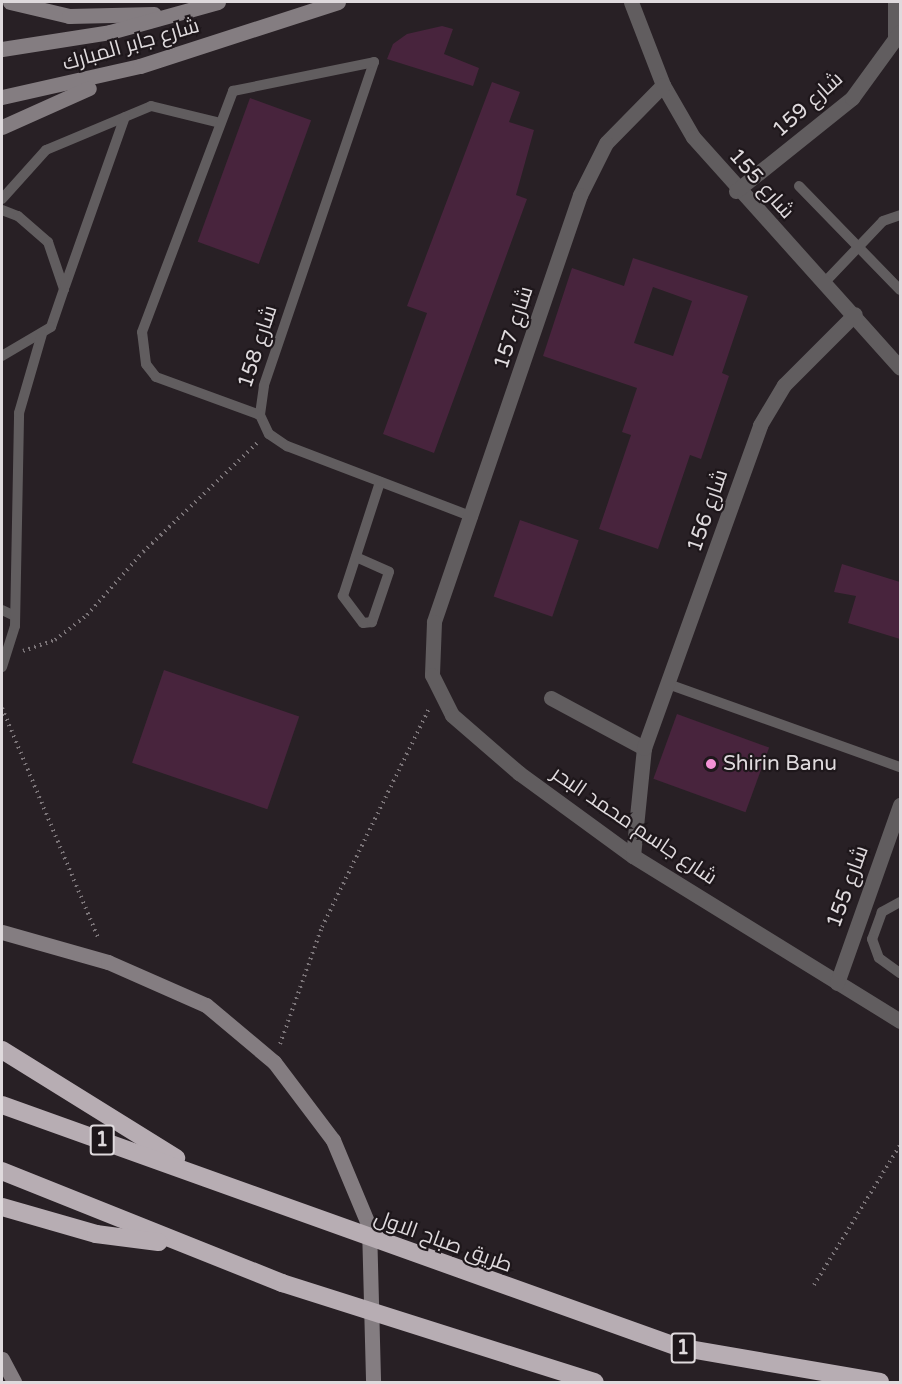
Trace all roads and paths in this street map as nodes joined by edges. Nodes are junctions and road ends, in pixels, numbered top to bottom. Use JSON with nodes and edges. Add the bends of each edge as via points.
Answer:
{"nodes":[{"id":1,"x":10,"y":2,"type":"edge"},
{"id":2,"x":218,"y":2,"type":"edge"},
{"id":3,"x":338,"y":2,"type":"edge"},
{"id":4,"x":632,"y":2,"type":"edge"},
{"id":5,"x":895,"y":2,"type":"edge"},
{"id":6,"x":184,"y":12,"type":"junction"},
{"id":7,"x":898,"y":35,"type":"edge"},
{"id":8,"x":2,"y":49,"type":"edge"},
{"id":9,"x":140,"y":66,"type":"junction"},
{"id":10,"x":663,"y":85,"type":"junction"},
{"id":11,"x":2,"y":97,"type":"edge"},
{"id":12,"x":125,"y":117,"type":"junction"},
{"id":13,"x":220,"y":123,"type":"junction"},
{"id":14,"x":2,"y":127,"type":"edge"},
{"id":15,"x":799,"y":186,"type":"dead end"},
{"id":16,"x":736,"y":191,"type":"junction"},
{"id":17,"x":2,"y":199,"type":"edge"},
{"id":18,"x":2,"y":210,"type":"edge"},
{"id":19,"x":900,"y":215,"type":"edge"},
{"id":20,"x":858,"y":248,"type":"junction"},
{"id":21,"x":825,"y":282,"type":"junction"},
{"id":22,"x":64,"y":289,"type":"junction"},
{"id":23,"x":900,"y":290,"type":"edge"},
{"id":24,"x":855,"y":314,"type":"junction"},
{"id":25,"x":42,"y":334,"type":"junction"},
{"id":26,"x":2,"y":356,"type":"edge"},
{"id":27,"x":900,"y":368,"type":"edge"},
{"id":28,"x":260,"y":415,"type":"junction"},
{"id":29,"x":269,"y":434,"type":"junction"},
{"id":30,"x":380,"y":482,"type":"junction"},
{"id":31,"x":473,"y":517,"type":"junction"},
{"id":32,"x":356,"y":557,"type":"junction"},
{"id":33,"x":440,"y":605,"type":"joint"},
{"id":34,"x":2,"y":610,"type":"edge"},
{"id":35,"x":15,"y":616,"type":"junction"},
{"id":36,"x":9,"y":654,"type":"junction"},
{"id":37,"x":2,"y":667,"type":"edge"},
{"id":38,"x":668,"y":684,"type":"junction"},
{"id":39,"x":438,"y":693,"type":"junction"},
{"id":40,"x":551,"y":698,"type":"dead end"},
{"id":41,"x":2,"y":708,"type":"edge"},
{"id":42,"x":644,"y":748,"type":"junction"},
{"id":43,"x":900,"y":767,"type":"edge"},
{"id":44,"x":900,"y":806,"type":"edge"},
{"id":45,"x":894,"y":845,"type":"edge"},
{"id":46,"x":633,"y":856,"type":"junction"},
{"id":47,"x":900,"y":902,"type":"edge"},
{"id":48,"x":2,"y":932,"type":"edge"},
{"id":49,"x":108,"y":962,"type":"junction"},
{"id":50,"x":900,"y":973,"type":"edge"},
{"id":51,"x":837,"y":983,"type":"junction"},
{"id":52,"x":900,"y":1022,"type":"edge"},
{"id":53,"x":2,"y":1050,"type":"edge"},
{"id":54,"x":274,"y":1062,"type":"junction"},
{"id":55,"x":2,"y":1105,"type":"edge"},
{"id":56,"x":900,"y":1145,"type":"edge"},
{"id":57,"x":2,"y":1171,"type":"edge"},
{"id":58,"x":203,"y":1175,"type":"junction"},
{"id":59,"x":2,"y":1207,"type":"edge"},
{"id":60,"x":186,"y":1246,"type":"junction"},
{"id":61,"x":814,"y":1285,"type":"dead end"},
{"id":62,"x":3,"y":1361,"type":"edge"},
{"id":63,"x":5,"y":1383,"type":"edge"},
{"id":64,"x":14,"y":1383,"type":"edge"},
{"id":65,"x":373,"y":1383,"type":"edge"},
{"id":66,"x":595,"y":1383,"type":"edge"},
{"id":67,"x":880,"y":1383,"type":"edge"}],
"edges":[{"from":1,"to":6,"type":"main road","via":[[69,16]]},
{"from":2,"to":6,"type":"main road","name":"شارع جابر المبارك"},
{"from":3,"to":9,"type":"main road","name":"شارع جابر المبارك"},
{"from":4,"to":10,"type":"street","name":"شارع 155"},
{"from":5,"to":7,"type":"street","name":"شارع 159"},
{"from":6,"to":8,"type":"main road","name":"شارع جابر المبارك","via":[[81,38]]},
{"from":7,"to":16,"type":"street","name":"شارع 159","via":[[852,98]]},
{"from":9,"to":11,"type":"main road","name":"شارع جابر المبارك"},
{"from":9,"to":14,"type":"main road"},
{"from":10,"to":16,"type":"street","name":"شارع 155","via":[[683,124]]},
{"from":10,"to":31,"type":"street","name":"شارع 157","via":[[632,112],[590,172]]},
{"from":12,"to":13,"type":"lane","via":[[151,106]]},
{"from":12,"to":17,"type":"lane","via":[[46,150]]},
{"from":12,"to":22,"type":"lane","via":[[89,206]]},
{"from":13,"to":28,"type":"lane","via":[[142,332],[141,348],[156,377]]},
{"from":13,"to":28,"type":"lane","name":"شارع 158","via":[[233,91],[374,62],[264,386]]},
{"from":15,"to":20,"type":"lane"},
{"from":16,"to":21,"type":"street","name":"شارع 155"},
{"from":18,"to":22,"type":"lane","via":[[18,216],[48,242]]},
{"from":19,"to":20,"type":"lane","via":[[891,215]]},
{"from":20,"to":21,"type":"lane"},
{"from":20,"to":23,"type":"lane"},
{"from":21,"to":24,"type":"street","name":"شارع 155"},
{"from":22,"to":25,"type":"lane","via":[[59,316]]},
{"from":24,"to":27,"type":"street","name":"شارع 155"},
{"from":24,"to":38,"type":"street","name":"شارع 156","via":[[797,369],[760,425]]},
{"from":25,"to":26,"type":"lane"},
{"from":25,"to":35,"type":"lane","via":[[19,413]]},
{"from":28,"to":29,"type":"lane","name":"شارع 158"},
{"from":29,"to":30,"type":"lane","via":[[287,446]]},
{"from":29,"to":36,"type":"path","via":[[143,552],[87,615],[55,640]]},
{"from":30,"to":31,"type":"lane"},
{"from":30,"to":32,"type":"lane"},
{"from":31,"to":33,"type":"street","name":"شارع 157"},
{"from":32,"to":32,"type":"lane","via":[[344,596],[363,623],[372,622],[389,572]]},
{"from":33,"to":39,"type":"street","name":"شارع جاسم محمد البحر","via":[[429,657]]},
{"from":34,"to":35,"type":"lane"},
{"from":35,"to":36,"type":"lane"},
{"from":36,"to":37,"type":"lane"},
{"from":38,"to":42,"type":"street","name":"شارع 156"},
{"from":38,"to":43,"type":"lane"},
{"from":39,"to":46,"type":"street","name":"شارع جاسم محمد البحر","via":[[452,715],[519,773]]},
{"from":39,"to":54,"type":"path","via":[[391,778],[322,927]]},
{"from":40,"to":42,"type":"street"},
{"from":41,"to":49,"type":"path"},
{"from":42,"to":46,"type":"street","name":"شارع 156"},
{"from":44,"to":45,"type":"street","name":"شارع 155"},
{"from":45,"to":51,"type":"street","name":"شارع 155"},
{"from":46,"to":51,"type":"street","name":"شارع جاسم محمد البحر"},
{"from":47,"to":50,"type":"lane","via":[[882,912],[872,939],[879,958]]},
{"from":48,"to":49,"type":"main road"},
{"from":49,"to":54,"type":"main road","via":[[206,1005]]},
{"from":51,"to":52,"type":"street","name":"شارع جاسم محمد البحر"},
{"from":53,"to":58,"type":"highway"},
{"from":54,"to":65,"type":"main road","via":[[333,1140],[369,1226]]},
{"from":55,"to":58,"type":"highway","name":"طريق صباح الاول","number":"1"},
{"from":56,"to":61,"type":"path"},
{"from":57,"to":60,"type":"highway"},
{"from":58,"to":67,"type":"highway","name":"طريق صباح الاول","number":"1","via":[[284,1209],[493,1285],[678,1347]]},
{"from":59,"to":60,"type":"highway","via":[[96,1234]]},
{"from":60,"to":66,"type":"highway","via":[[282,1283]]},
{"from":62,"to":63,"type":"street"},
{"from":62,"to":64,"type":"main road"}]}
